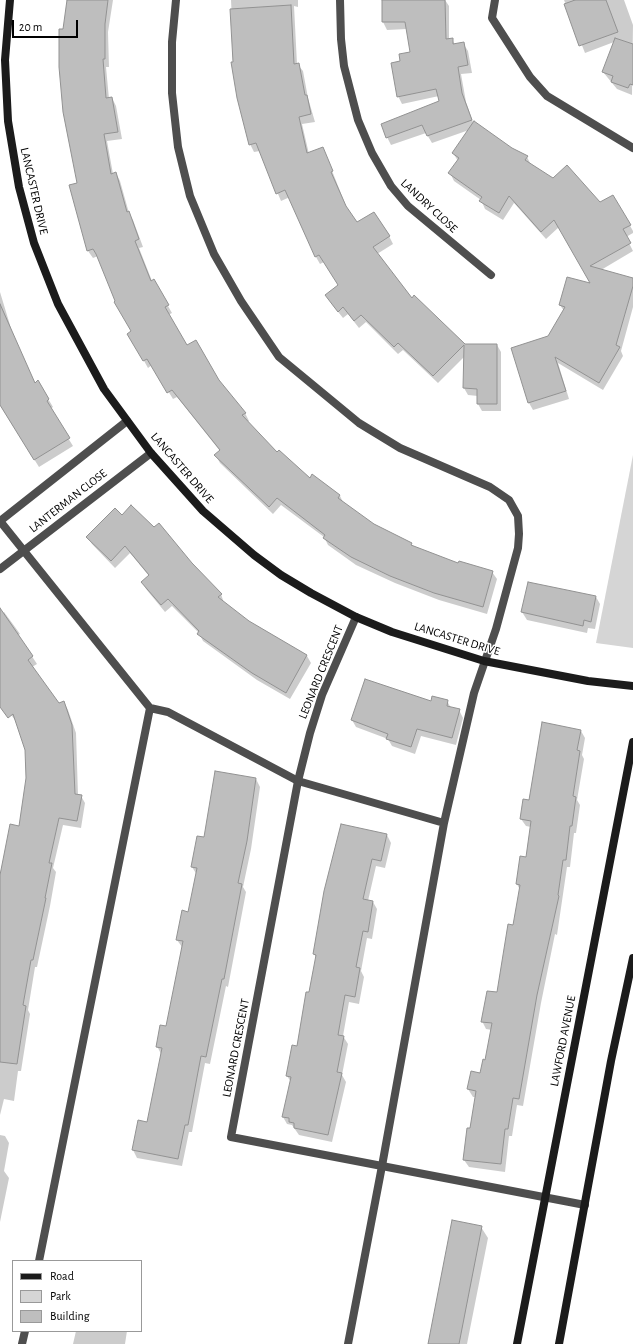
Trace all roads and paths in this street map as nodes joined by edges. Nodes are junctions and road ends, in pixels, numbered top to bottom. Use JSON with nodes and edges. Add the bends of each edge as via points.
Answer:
{"nodes":[{"id":1,"x":10,"y":0,"type":"edge"},
{"id":2,"x":176,"y":0,"type":"edge"},
{"id":3,"x":340,"y":0,"type":"edge"},
{"id":4,"x":495,"y":0,"type":"edge"},
{"id":5,"x":633,"y":148,"type":"edge"},
{"id":6,"x":491,"y":275,"type":"dead end"},
{"id":7,"x":127,"y":421,"type":"junction"},
{"id":8,"x":151,"y":453,"type":"junction"},
{"id":9,"x":0,"y":521,"type":"edge"},
{"id":10,"x":24,"y":550,"type":"junction"},
{"id":11,"x":0,"y":569,"type":"edge"},
{"id":12,"x":356,"y":617,"type":"junction"},
{"id":13,"x":484,"y":661,"type":"junction"},
{"id":14,"x":633,"y":686,"type":"edge"},
{"id":15,"x":150,"y":708,"type":"junction"},
{"id":16,"x":633,"y":742,"type":"edge"},
{"id":17,"x":298,"y":781,"type":"junction"},
{"id":18,"x":444,"y":823,"type":"junction"},
{"id":19,"x":633,"y":958,"type":"edge"},
{"id":20,"x":382,"y":1166,"type":"junction"},
{"id":21,"x":545,"y":1197,"type":"junction"},
{"id":22,"x":585,"y":1205,"type":"junction"},
{"id":23,"x":39,"y":1260,"type":"edge"},
{"id":24,"x":25,"y":1332,"type":"edge"},
{"id":25,"x":22,"y":1344,"type":"edge"},
{"id":26,"x":348,"y":1344,"type":"edge"},
{"id":27,"x":517,"y":1344,"type":"edge"},
{"id":28,"x":559,"y":1344,"type":"edge"}],
"edges":[{"from":1,"to":7,"type":"street","name":"LANCASTER DRIVE","via":[[5,60],[8,121],[19,186],[34,243],[58,304],[104,389]]},
{"from":2,"to":13,"type":"street","via":[[172,42],[172,93],[178,147],[193,204],[214,254],[279,357],[359,424],[400,448],[490,487],[509,500],[518,516],[518,548],[496,630]]},
{"from":3,"to":6,"type":"street","name":"LANDRY CLOSE","via":[[341,40],[346,72],[358,120],[372,152],[391,186],[408,206]]},
{"from":4,"to":5,"type":"street","via":[[492,18],[530,77],[547,96]]},
{"from":7,"to":8,"type":"street","name":"LANCASTER DRIVE"},
{"from":7,"to":9,"type":"street"},
{"from":8,"to":10,"type":"street","name":"LANTERMAN CLOSE"},
{"from":8,"to":12,"type":"street","name":"LANCASTER DRIVE","via":[[203,511],[254,555],[311,594]]},
{"from":9,"to":10,"type":"street"},
{"from":10,"to":11,"type":"street","name":"LANTERMAN CLOSE"},
{"from":10,"to":15,"type":"street"},
{"from":12,"to":13,"type":"street","name":"LANCASTER DRIVE","via":[[392,632]]},
{"from":12,"to":17,"type":"street","name":"LEONARD CRESCENT","via":[[318,707]]},
{"from":13,"to":14,"type":"street","name":"LANCASTER DRIVE","via":[[588,681]]},
{"from":13,"to":18,"type":"street","via":[[474,693]]},
{"from":15,"to":17,"type":"street","via":[[168,712]]},
{"from":15,"to":23,"type":"street"},
{"from":16,"to":21,"type":"street","name":"LAWFORD AVENUE"},
{"from":17,"to":18,"type":"street"},
{"from":17,"to":20,"type":"street","name":"LEONARD CRESCENT","via":[[231,1137]]},
{"from":18,"to":20,"type":"street"},
{"from":19,"to":22,"type":"street"},
{"from":20,"to":21,"type":"street","name":"LEONARD CRESCENT"},
{"from":20,"to":26,"type":"street"},
{"from":21,"to":22,"type":"street","name":"LEONARD CRESCENT"},
{"from":21,"to":27,"type":"street","name":"LAWFORD AVENUE"},
{"from":22,"to":28,"type":"street"},
{"from":24,"to":25,"type":"street"}]}
